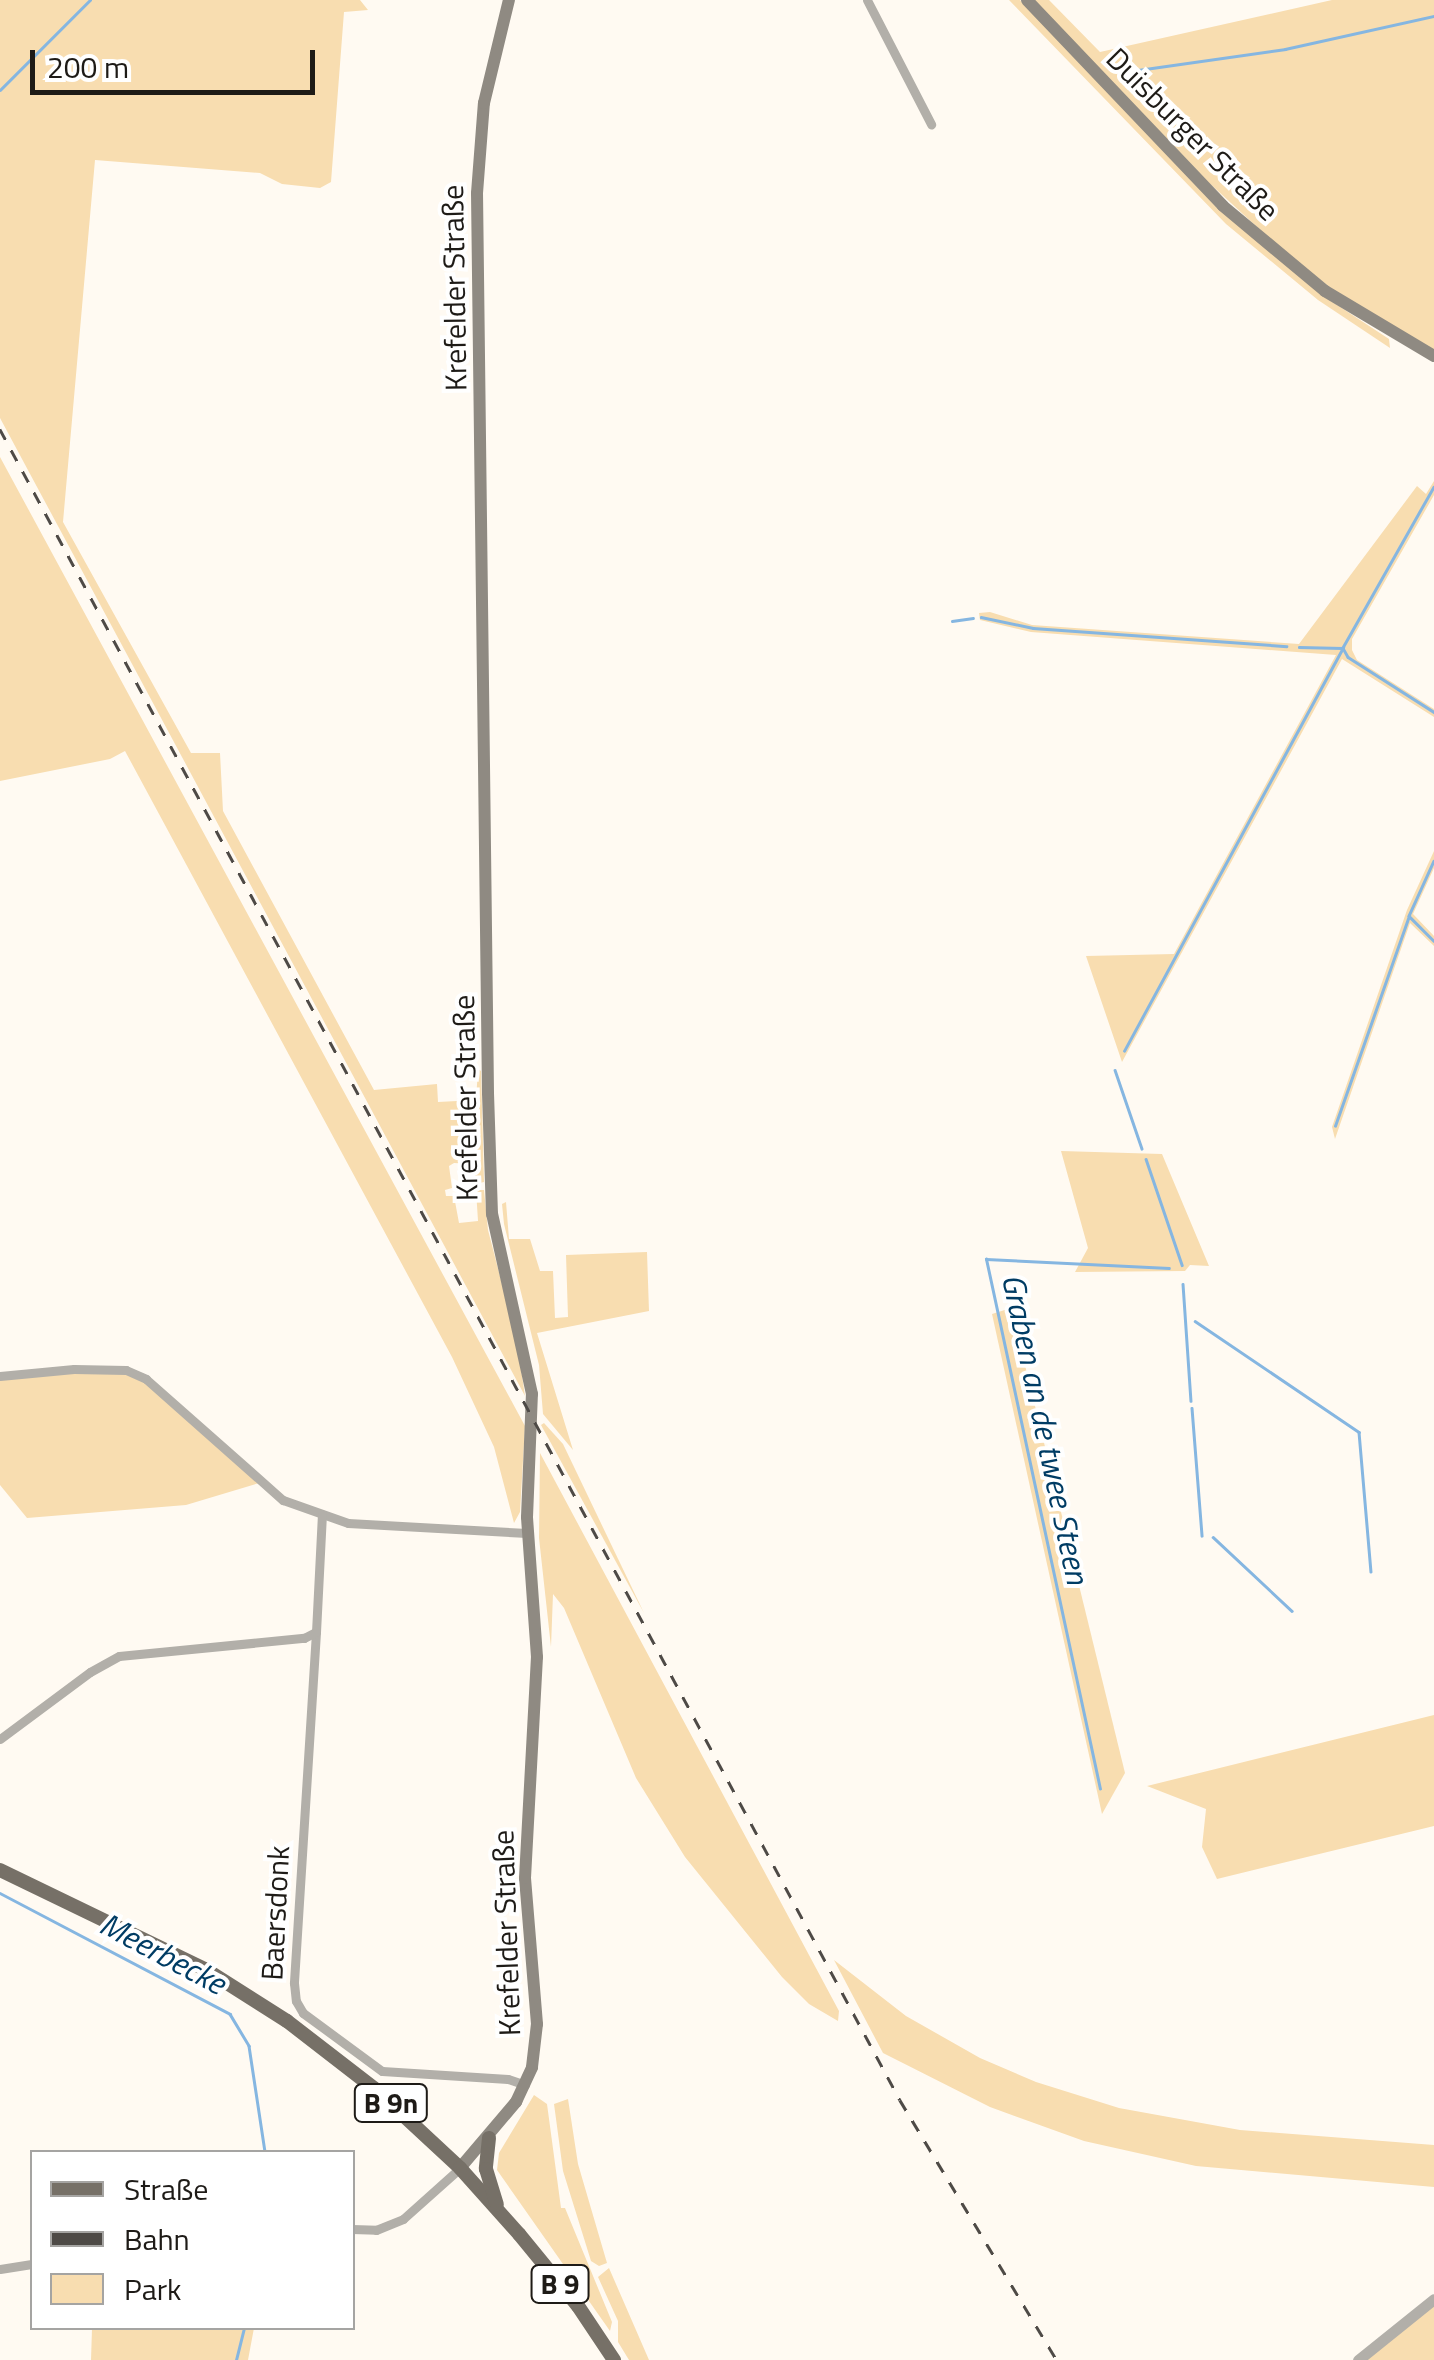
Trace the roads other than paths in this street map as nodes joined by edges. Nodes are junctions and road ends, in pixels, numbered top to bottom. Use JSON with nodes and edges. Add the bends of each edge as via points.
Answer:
{"nodes":[{"id":1,"x":509,"y":0,"type":"edge"},
{"id":2,"x":867,"y":0,"type":"edge"},
{"id":3,"x":1027,"y":0,"type":"edge"},
{"id":4,"x":931,"y":124,"type":"dead end"},
{"id":5,"x":1434,"y":356,"type":"edge"},
{"id":6,"x":0,"y":1376,"type":"edge"},
{"id":7,"x":322,"y":1514,"type":"junction"},
{"id":8,"x":528,"y":1532,"type":"junction"},
{"id":9,"x":316,"y":1632,"type":"junction"},
{"id":10,"x":0,"y":1738,"type":"edge"},
{"id":11,"x":0,"y":1870,"type":"edge"},
{"id":12,"x":525,"y":2085,"type":"junction"},
{"id":13,"x":489,"y":2138,"type":"junction"},
{"id":14,"x":460,"y":2168,"type":"junction"},
{"id":15,"x":501,"y":2214,"type":"junction"},
{"id":16,"x":355,"y":2229,"type":"edge"},
{"id":17,"x":30,"y":2264,"type":"edge"},
{"id":18,"x":0,"y":2269,"type":"edge"},
{"id":19,"x":1434,"y":2299,"type":"edge"},
{"id":20,"x":614,"y":2360,"type":"edge"},
{"id":21,"x":1358,"y":2360,"type":"edge"}],
"edges":[{"from":1,"to":8,"type":"main road","name":"Krefelder Straße","via":[[484,103],[477,209],[490,1190],[530,1379]]},
{"from":2,"to":4,"type":"street"},
{"from":3,"to":5,"type":"main road","name":"Duisburger Straße","via":[[1223,206],[1325,291]]},
{"from":6,"to":7,"type":"street","via":[[126,1370],[146,1380],[283,1500]]},
{"from":7,"to":8,"type":"street","via":[[365,1525]]},
{"from":7,"to":9,"type":"street","name":"Baersdonk"},
{"from":8,"to":12,"type":"main road","name":"Krefelder Straße","via":[[537,1656],[525,1878],[537,2024]]},
{"from":9,"to":10,"type":"street","via":[[119,1656]]},
{"from":9,"to":12,"type":"street","name":"Baersdonk","via":[[296,2000],[303,2013],[382,2071]]},
{"from":11,"to":14,"type":"main road","number":"B 9n","via":[[156,1942],[248,1995],[375,2089]]},
{"from":12,"to":13,"type":"main road","name":"Krefelder Straße"},
{"from":13,"to":14,"type":"main road","name":"Krefelder Straße"},
{"from":13,"to":15,"type":"main road","via":[[486,2168]]},
{"from":14,"to":15,"type":"main road","number":"B 9"},
{"from":14,"to":16,"type":"street","via":[[403,2220]]},
{"from":15,"to":20,"type":"main road","number":"B 9"},
{"from":17,"to":18,"type":"street"},
{"from":19,"to":21,"type":"street"}]}
